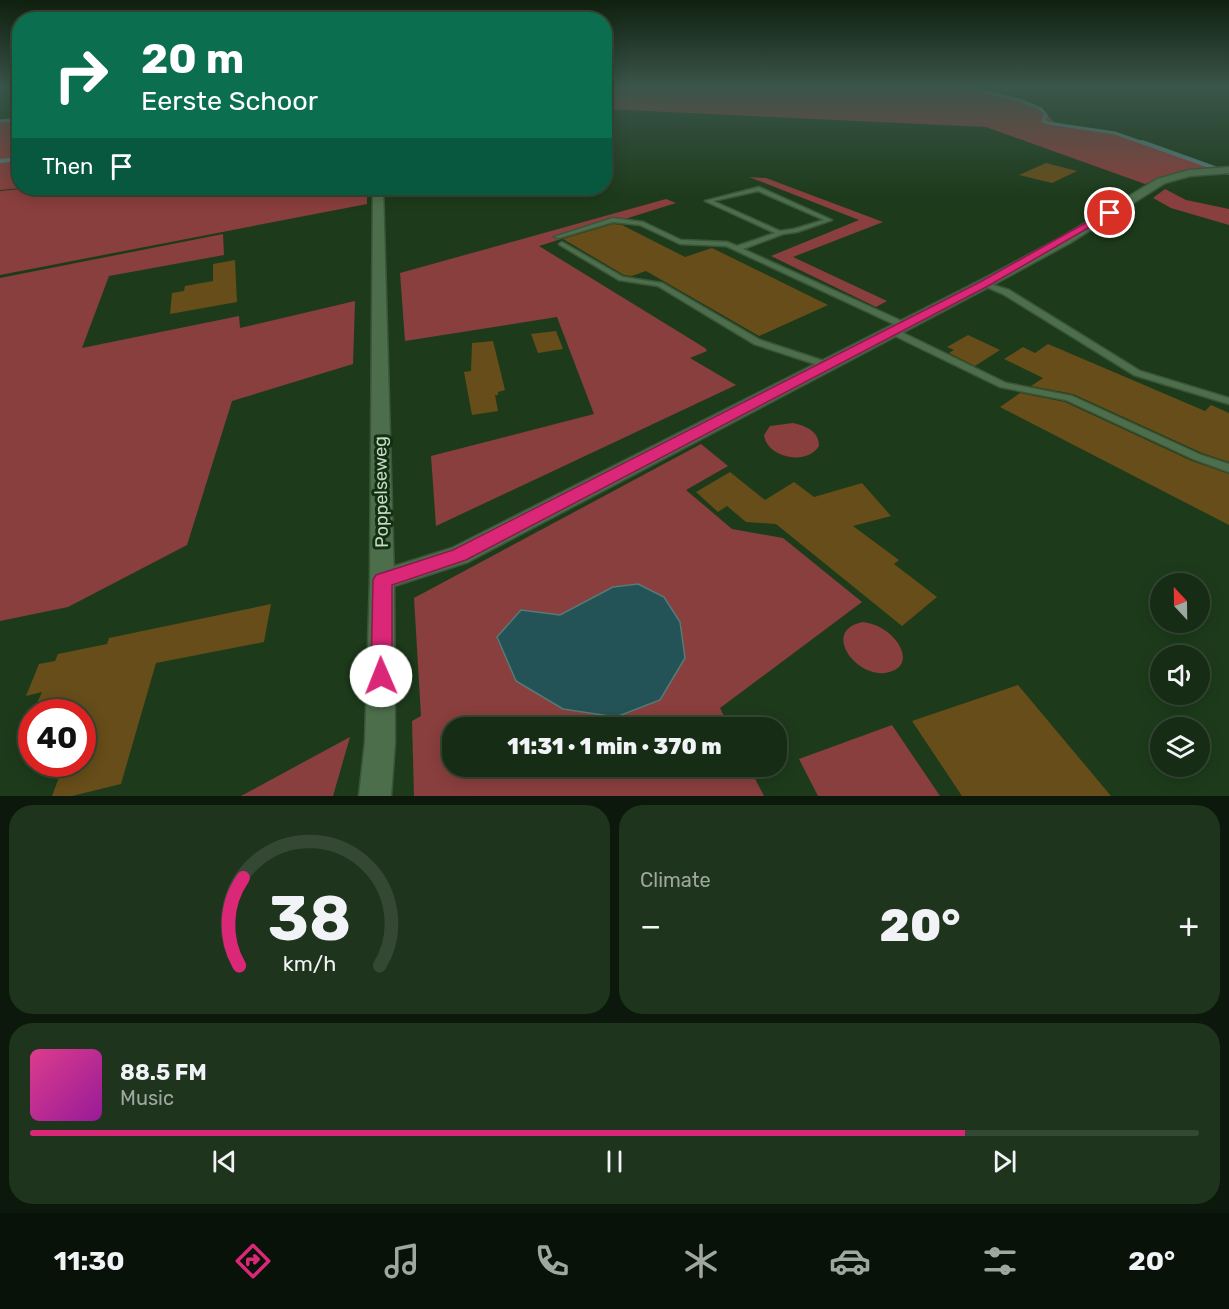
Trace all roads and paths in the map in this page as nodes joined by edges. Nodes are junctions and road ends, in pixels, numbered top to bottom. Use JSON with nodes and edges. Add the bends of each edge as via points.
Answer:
{"nodes":[{"id":1,"x":1222,"y":170,"type":"edge"},
{"id":2,"x":378,"y":195,"type":"edge"},
{"id":3,"x":780,"y":232,"type":"junction"},
{"id":4,"x":736,"y":249,"type":"junction"},
{"id":5,"x":984,"y":284,"type":"junction"},
{"id":6,"x":898,"y":328,"type":"junction"},
{"id":7,"x":827,"y":365,"type":"junction"},
{"id":8,"x":1229,"y":401,"type":"edge"},
{"id":9,"x":1229,"y":468,"type":"edge"},
{"id":10,"x":382,"y":580,"type":"junction"},
{"id":11,"x":375,"y":796,"type":"edge"}],
"edges":[{"from":1,"to":5,"type":"street","via":[[1161,181],[1074,236]]},
{"from":2,"to":10,"type":"street","name":"Poppelseweg"},
{"from":3,"to":3,"type":"lane","via":[[829,220],[759,189],[708,201]]},
{"from":3,"to":4,"type":"lane"},
{"from":4,"to":6,"type":"lane"},
{"from":4,"to":7,"type":"lane","via":[[727,244],[680,242],[641,223],[613,220],[560,240],[621,279],[660,284],[757,342]]},
{"from":5,"to":6,"type":"street"},
{"from":5,"to":8,"type":"lane","via":[[1006,292],[1137,373]]},
{"from":6,"to":7,"type":"street"},
{"from":6,"to":9,"type":"lane","via":[[1003,385],[1069,398]]},
{"from":7,"to":10,"type":"street","via":[[460,555]]},
{"from":10,"to":11,"type":"street","name":"Poppelseweg","via":[[380,742]]}]}
